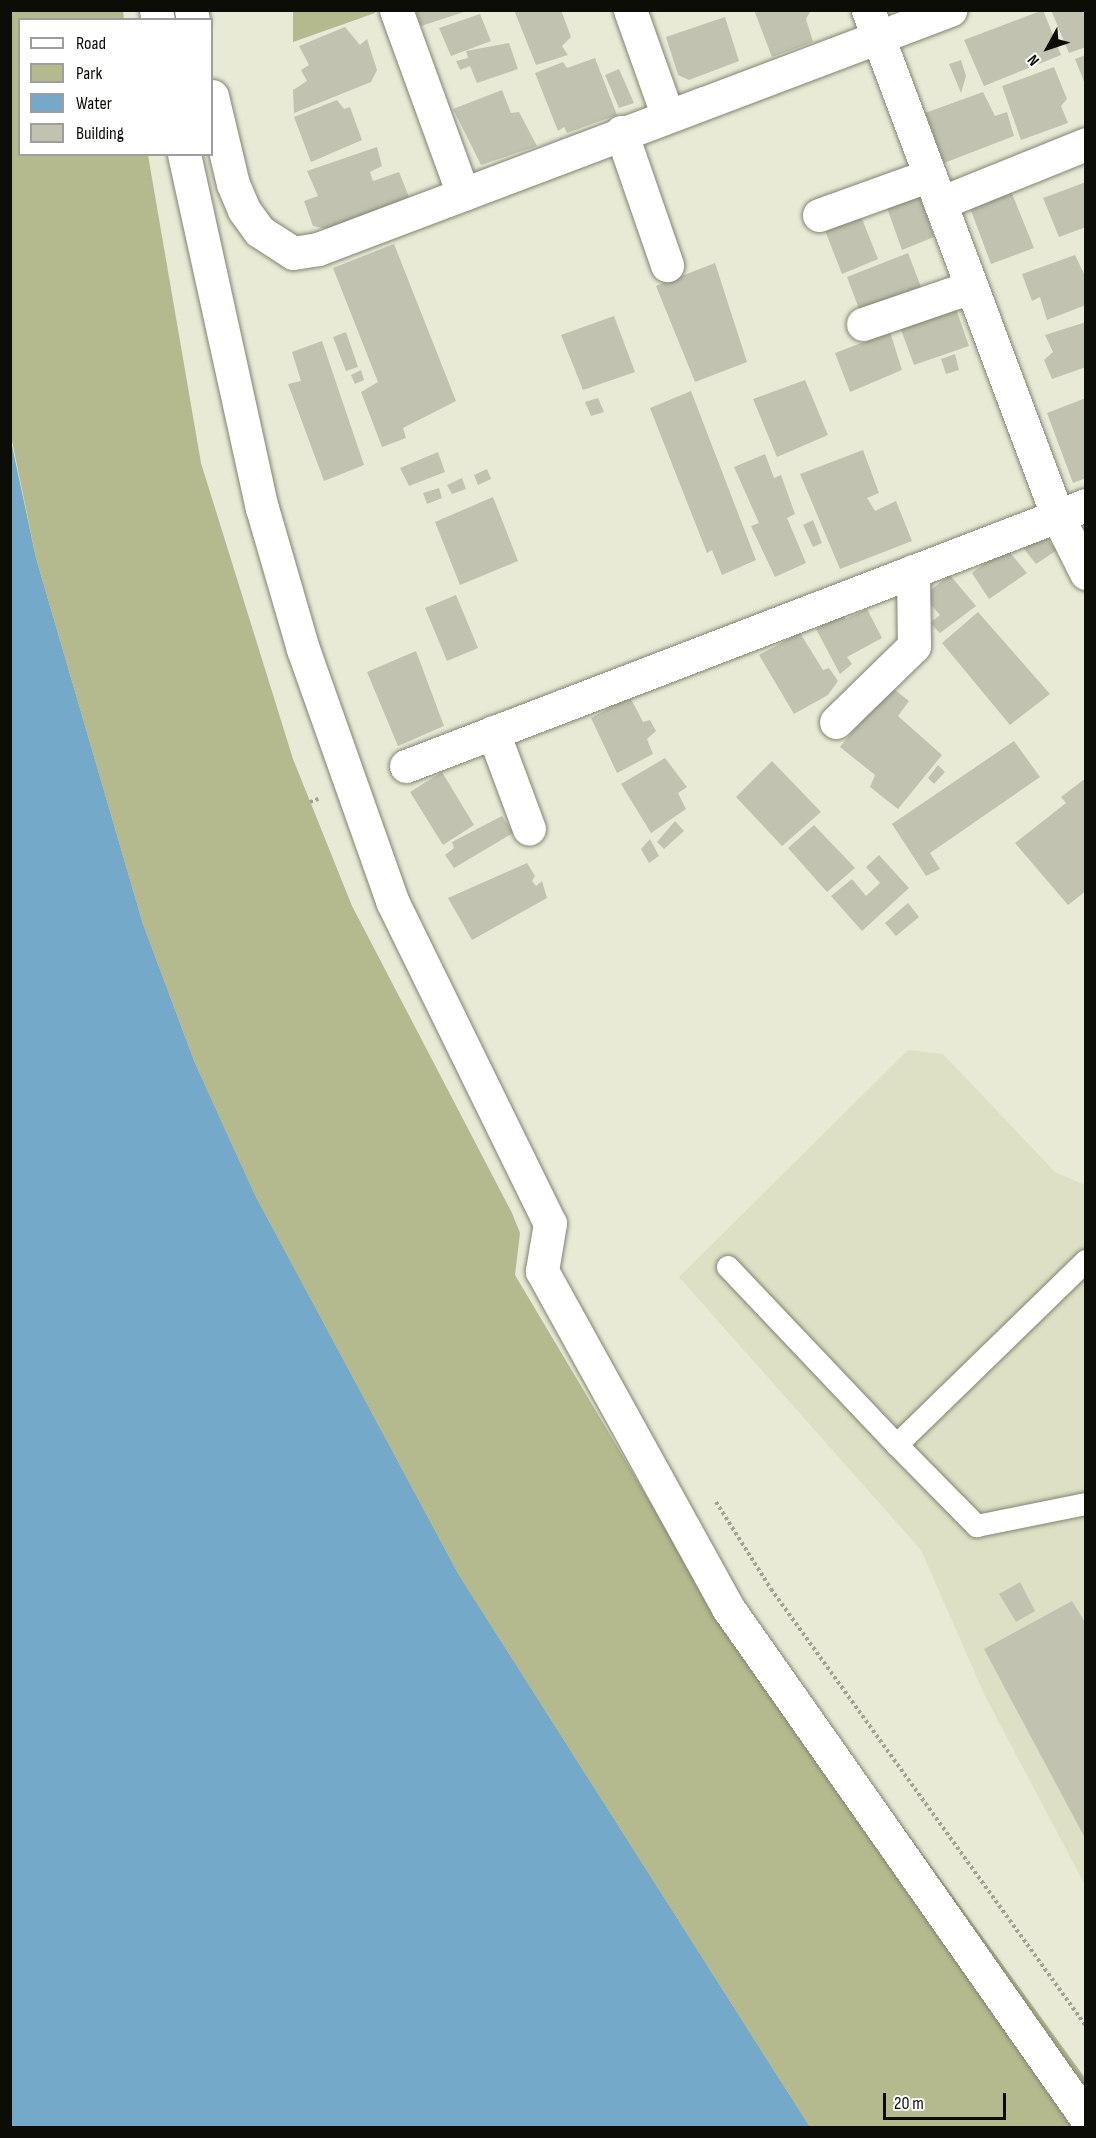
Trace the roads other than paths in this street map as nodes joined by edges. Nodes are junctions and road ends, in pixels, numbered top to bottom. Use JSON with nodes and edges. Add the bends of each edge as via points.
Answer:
{"nodes":[{"id":1,"x":396,"y":10,"type":"edge"},
{"id":2,"x":630,"y":10,"type":"edge"},
{"id":3,"x":950,"y":10,"type":"edge"},
{"id":4,"x":873,"y":24,"type":"edge"},
{"id":5,"x":213,"y":100,"type":"edge"},
{"id":6,"x":667,"y":114,"type":"junction"},
{"id":7,"x":621,"y":132,"type":"junction"},
{"id":8,"x":1086,"y":144,"type":"edge"},
{"id":9,"x":184,"y":156,"type":"edge"},
{"id":10,"x":935,"y":189,"type":"junction"},
{"id":11,"x":463,"y":194,"type":"junction"},
{"id":12,"x":819,"y":215,"type":"dead end"},
{"id":13,"x":667,"y":265,"type":"dead end"},
{"id":14,"x":971,"y":287,"type":"junction"},
{"id":15,"x":863,"y":324,"type":"dead end"},
{"id":16,"x":1071,"y":510,"type":"edge"},
{"id":17,"x":913,"y":571,"type":"junction"},
{"id":18,"x":1086,"y":573,"type":"edge"},
{"id":19,"x":836,"y":722,"type":"dead end"},
{"id":20,"x":493,"y":732,"type":"junction"},
{"id":21,"x":406,"y":766,"type":"dead end"},
{"id":22,"x":529,"y":829,"type":"dead end"},
{"id":23,"x":1086,"y":1262,"type":"edge"},
{"id":24,"x":728,"y":1267,"type":"dead end"},
{"id":25,"x":897,"y":1445,"type":"junction"},
{"id":26,"x":1086,"y":1504,"type":"edge"},
{"id":27,"x":1086,"y":2118,"type":"edge"}],
"edges":[{"from":1,"to":11,"type":"street"},
{"from":2,"to":6,"type":"street"},
{"from":3,"to":4,"type":"street"},
{"from":4,"to":6,"type":"street"},
{"from":4,"to":10,"type":"street"},
{"from":5,"to":11,"type":"street","via":[[232,184],[244,210],[260,231],[293,253],[318,249]]},
{"from":6,"to":7,"type":"street"},
{"from":7,"to":11,"type":"street"},
{"from":7,"to":13,"type":"street"},
{"from":8,"to":10,"type":"street"},
{"from":9,"to":27,"type":"street","via":[[262,508],[307,660],[392,901],[550,1223],[542,1271],[728,1608]]},
{"from":10,"to":12,"type":"street"},
{"from":10,"to":14,"type":"street"},
{"from":14,"to":15,"type":"street"},
{"from":14,"to":16,"type":"street"},
{"from":16,"to":17,"type":"street"},
{"from":16,"to":18,"type":"street"},
{"from":17,"to":19,"type":"street","via":[[914,646]]},
{"from":17,"to":20,"type":"street"},
{"from":20,"to":21,"type":"street"},
{"from":20,"to":22,"type":"street"},
{"from":23,"to":25,"type":"lane"},
{"from":24,"to":25,"type":"lane"},
{"from":25,"to":26,"type":"lane","via":[[977,1526]]}]}
